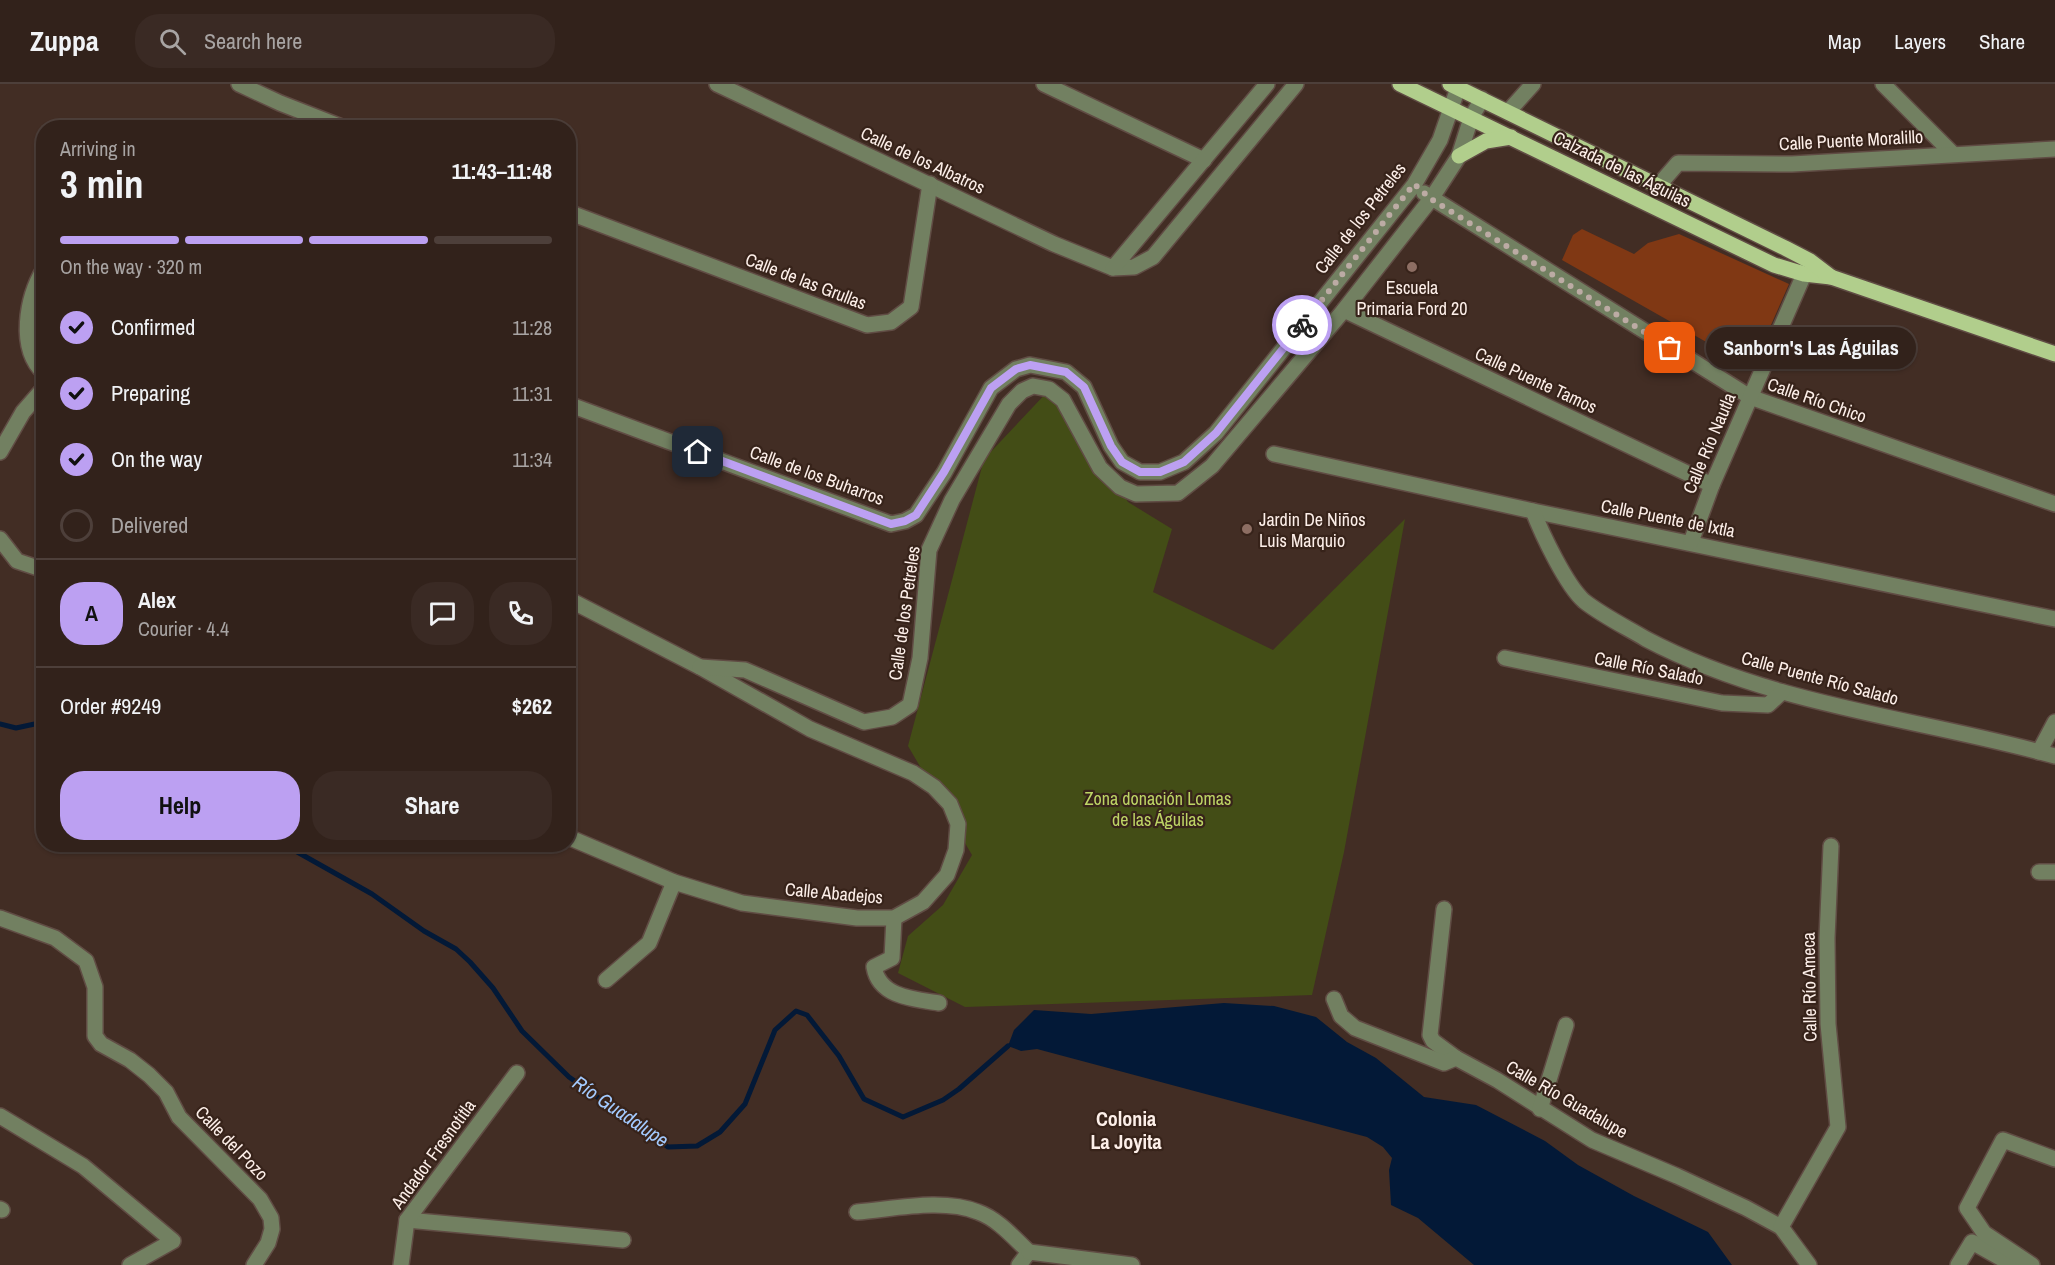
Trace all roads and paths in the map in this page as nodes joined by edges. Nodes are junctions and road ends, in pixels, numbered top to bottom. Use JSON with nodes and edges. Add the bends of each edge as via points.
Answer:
{"nodes":[{"id":1,"x":239,"y":84,"type":"edge"},
{"id":2,"x":717,"y":84,"type":"edge"},
{"id":3,"x":1044,"y":84,"type":"edge"},
{"id":4,"x":1267,"y":84,"type":"edge"},
{"id":5,"x":1296,"y":84,"type":"edge"},
{"id":6,"x":1400,"y":84,"type":"edge"},
{"id":7,"x":1533,"y":84,"type":"edge"},
{"id":8,"x":1882,"y":84,"type":"edge"},
{"id":9,"x":1454,"y":86,"type":"edge"},
{"id":10,"x":1482,"y":99,"type":"junction"},
{"id":11,"x":1449,"y":108,"type":"junction"},
{"id":12,"x":1508,"y":112,"type":"junction"},
{"id":13,"x":1472,"y":118,"type":"junction"},
{"id":14,"x":324,"y":120,"type":"edge"},
{"id":15,"x":1511,"y":137,"type":"junction"},
{"id":16,"x":2055,"y":149,"type":"edge"},
{"id":17,"x":1953,"y":154,"type":"junction"},
{"id":18,"x":1459,"y":156,"type":"junction"},
{"id":19,"x":1204,"y":160,"type":"junction"},
{"id":20,"x":930,"y":184,"type":"junction"},
{"id":21,"x":1414,"y":184,"type":"junction"},
{"id":22,"x":1659,"y":184,"type":"junction"},
{"id":23,"x":1431,"y":199,"type":"junction"},
{"id":24,"x":576,"y":215,"type":"edge"},
{"id":25,"x":1113,"y":268,"type":"junction"},
{"id":26,"x":1807,"y":268,"type":"junction"},
{"id":27,"x":36,"y":292,"type":"edge"},
{"id":28,"x":1344,"y":310,"type":"junction"},
{"id":29,"x":2055,"y":354,"type":"edge"},
{"id":30,"x":36,"y":364,"type":"edge"},
{"id":31,"x":36,"y":397,"type":"edge"},
{"id":32,"x":1750,"y":397,"type":"junction"},
{"id":33,"x":576,"y":407,"type":"edge"},
{"id":34,"x":0,"y":452,"type":"edge"},
{"id":35,"x":1274,"y":454,"type":"dead end"},
{"id":36,"x":1712,"y":485,"type":"junction"},
{"id":37,"x":2055,"y":504,"type":"edge"},
{"id":38,"x":1533,"y":511,"type":"junction"},
{"id":39,"x":916,"y":515,"type":"joint"},
{"id":40,"x":0,"y":539,"type":"edge"},
{"id":41,"x":1691,"y":542,"type":"junction"},
{"id":42,"x":36,"y":567,"type":"edge"},
{"id":43,"x":576,"y":603,"type":"edge"},
{"id":44,"x":2055,"y":619,"type":"edge"},
{"id":45,"x":1505,"y":658,"type":"dead end"},
{"id":46,"x":700,"y":667,"type":"junction"},
{"id":47,"x":1782,"y":692,"type":"junction"},
{"id":48,"x":2055,"y":722,"type":"edge"},
{"id":49,"x":2039,"y":752,"type":"junction"},
{"id":50,"x":2055,"y":756,"type":"edge"},
{"id":51,"x":576,"y":840,"type":"edge"},
{"id":52,"x":1831,"y":846,"type":"dead end"},
{"id":53,"x":2039,"y":872,"type":"dead end"},
{"id":54,"x":2055,"y":872,"type":"edge"},
{"id":55,"x":674,"y":882,"type":"junction"},
{"id":56,"x":1444,"y":909,"type":"dead end"},
{"id":57,"x":0,"y":918,"type":"edge"},
{"id":58,"x":894,"y":918,"type":"junction"},
{"id":59,"x":606,"y":980,"type":"dead end"},
{"id":60,"x":1334,"y":999,"type":"dead end"},
{"id":61,"x":939,"y":1003,"type":"dead end"},
{"id":62,"x":1566,"y":1025,"type":"dead end"},
{"id":63,"x":1456,"y":1058,"type":"junction"},
{"id":64,"x":517,"y":1074,"type":"dead end"},
{"id":65,"x":1540,"y":1109,"type":"junction"},
{"id":66,"x":0,"y":1116,"type":"edge"},
{"id":67,"x":2055,"y":1159,"type":"edge"},
{"id":68,"x":857,"y":1212,"type":"dead end"},
{"id":69,"x":407,"y":1220,"type":"junction"},
{"id":70,"x":1781,"y":1227,"type":"junction"},
{"id":71,"x":623,"y":1240,"type":"dead end"},
{"id":72,"x":1029,"y":1252,"type":"junction"},
{"id":73,"x":130,"y":1265,"type":"edge"},
{"id":74,"x":254,"y":1265,"type":"edge"},
{"id":75,"x":401,"y":1265,"type":"edge"},
{"id":76,"x":1019,"y":1265,"type":"edge"},
{"id":77,"x":1132,"y":1265,"type":"edge"},
{"id":78,"x":1809,"y":1265,"type":"edge"},
{"id":79,"x":1958,"y":1265,"type":"edge"},
{"id":80,"x":2013,"y":1265,"type":"edge"},
{"id":81,"x":2032,"y":1265,"type":"edge"}],
"edges":[{"from":1,"to":14,"type":"street"},
{"from":2,"to":20,"type":"street","name":"Calle de los Albatros"},
{"from":3,"to":19,"type":"street"},
{"from":4,"to":19,"type":"street"},
{"from":5,"to":25,"type":"street","via":[[1153,257],[1134,267]]},
{"from":6,"to":11,"type":"main road","name":"Calzada de las Águilas"},
{"from":7,"to":12,"type":"street"},
{"from":8,"to":17,"type":"street"},
{"from":9,"to":10,"type":"main road","name":"Calzada de las Águilas"},
{"from":9,"to":11,"type":"street","name":"Calle de los Petreles"},
{"from":10,"to":12,"type":"main road","name":"Calzada de las Águilas"},
{"from":10,"to":13,"type":"street","name":"Calle de los Petreles"},
{"from":11,"to":13,"type":"main road","name":"Calzada de las Águilas"},
{"from":11,"to":21,"type":"street","name":"Calle de los Petreles","via":[[1440,140]]},
{"from":12,"to":22,"type":"main road","name":"Calzada de las Águilas"},
{"from":13,"to":15,"type":"main road","name":"Calzada de las Águilas"},
{"from":13,"to":18,"type":"street","name":"Calle de los Petreles"},
{"from":15,"to":18,"type":"main road","via":[[1486,141]]},
{"from":15,"to":26,"type":"main road","name":"Calzada de las Águilas","via":[[1774,265]]},
{"from":16,"to":17,"type":"street","name":"Calle Puente Moralillo"},
{"from":17,"to":22,"type":"street","name":"Calle Puente Moralillo","via":[[1792,164],[1678,163]]},
{"from":18,"to":23,"type":"street","name":"Calle de los Petreles"},
{"from":19,"to":25,"type":"street"},
{"from":20,"to":24,"type":"street","name":"Calle de las Grullas","via":[[911,307],[891,322],[867,325]]},
{"from":20,"to":25,"type":"street","name":"Calle de los Albatros"},
{"from":21,"to":23,"type":"street","name":"Calle Río Chico"},
{"from":21,"to":39,"type":"street","name":"Calle de los Petreles","via":[[1216,433],[1184,462],[1160,472],[1140,472],[1122,462],[1084,387],[1066,372],[1030,365],[1016,369],[991,388]]},
{"from":22,"to":26,"type":"main road","name":"Calzada de las Águilas"},
{"from":23,"to":28,"type":"street","name":"Calle de los Petreles"},
{"from":23,"to":32,"type":"street","name":"Calle Río Chico"},
{"from":26,"to":29,"type":"main road","name":"Calzada de las Águilas"},
{"from":26,"to":32,"type":"street","name":"Calle Río Nautla"},
{"from":27,"to":30,"type":"street","via":[[28,316],[28,346]]},
{"from":28,"to":36,"type":"street","name":"Calle Puente Tamos"},
{"from":28,"to":46,"type":"street","name":"Calle de los Petreles","via":[[1212,466],[1178,493],[1136,494],[1120,487],[1100,468],[1063,400],[1049,389],[1033,386],[1022,391],[1009,404],[952,500],[929,550],[920,658],[909,705],[892,717],[864,722],[746,670]]},
{"from":31,"to":34,"type":"street","via":[[22,412]]},
{"from":32,"to":36,"type":"street","name":"Calle Río Nautla"},
{"from":32,"to":37,"type":"street","name":"Calle Río Chico"},
{"from":33,"to":39,"type":"street","name":"Calle de los Buharros","via":[[891,524]]},
{"from":35,"to":38,"type":"street","name":"Calle Puente de Ixtla"},
{"from":36,"to":41,"type":"street","name":"Calle Río Nautla"},
{"from":38,"to":41,"type":"street","name":"Calle Puente de Ixtla"},
{"from":38,"to":47,"type":"street","name":"Calle Puente Río Salado","via":[[1541,533],[1584,601],[1690,660]]},
{"from":40,"to":42,"type":"street","via":[[16,561]]},
{"from":41,"to":44,"type":"street","name":"Calle Puente de Ixtla"},
{"from":43,"to":46,"type":"street","name":"Calle Abadejos"},
{"from":45,"to":47,"type":"street","name":"Calle Río Salado","via":[[1722,703],[1768,705]]},
{"from":46,"to":58,"type":"street","name":"Calle Abadejos","via":[[810,729],[914,773],[950,804],[958,824],[956,850],[947,875],[923,902]]},
{"from":47,"to":49,"type":"street","name":"Calle Puente Río Salado"},
{"from":48,"to":49,"type":"street"},
{"from":49,"to":50,"type":"street","name":"Calle Puente Río Salado"},
{"from":51,"to":55,"type":"street","name":"Calle Abadejos"},
{"from":52,"to":70,"type":"street","name":"Calle Río Ameca","via":[[1828,1024],[1838,1127]]},
{"from":53,"to":54,"type":"street"},
{"from":55,"to":58,"type":"street","name":"Calle Abadejos","via":[[742,903],[857,918]]},
{"from":55,"to":59,"type":"street","via":[[649,943]]},
{"from":56,"to":63,"type":"street","via":[[1430,1035]]},
{"from":57,"to":74,"type":"street","name":"Calle del Pozo","via":[[55,938],[86,961],[95,987],[95,1036],[158,1083],[179,1117],[260,1199],[271,1218],[268,1243]]},
{"from":58,"to":61,"type":"street","via":[[892,958],[874,967],[876,979],[892,993]]},
{"from":60,"to":63,"type":"street","name":"Calle Río Guadalupe","via":[[1341,1016],[1355,1028],[1444,1063]]},
{"from":62,"to":65,"type":"street"},
{"from":63,"to":65,"type":"street","name":"Calle Río Guadalupe"},
{"from":64,"to":69,"type":"street","name":"Andador Fresnotitla"},
{"from":65,"to":70,"type":"street","name":"Calle Río Guadalupe","via":[[1592,1140],[1707,1189]]},
{"from":66,"to":73,"type":"street","via":[[83,1166],[173,1241]]},
{"from":67,"to":81,"type":"street","via":[[2003,1140],[1967,1208],[1984,1233]]},
{"from":68,"to":72,"type":"street","via":[[952,1205],[980,1212]]},
{"from":69,"to":71,"type":"street"},
{"from":69,"to":75,"type":"street","name":"Andador Fresnotitla"},
{"from":70,"to":78,"type":"street","name":"Calle Río Guadalupe"},
{"from":72,"to":76,"type":"street"},
{"from":72,"to":77,"type":"street"},
{"from":79,"to":80,"type":"street","via":[[1972,1242]]}]}
